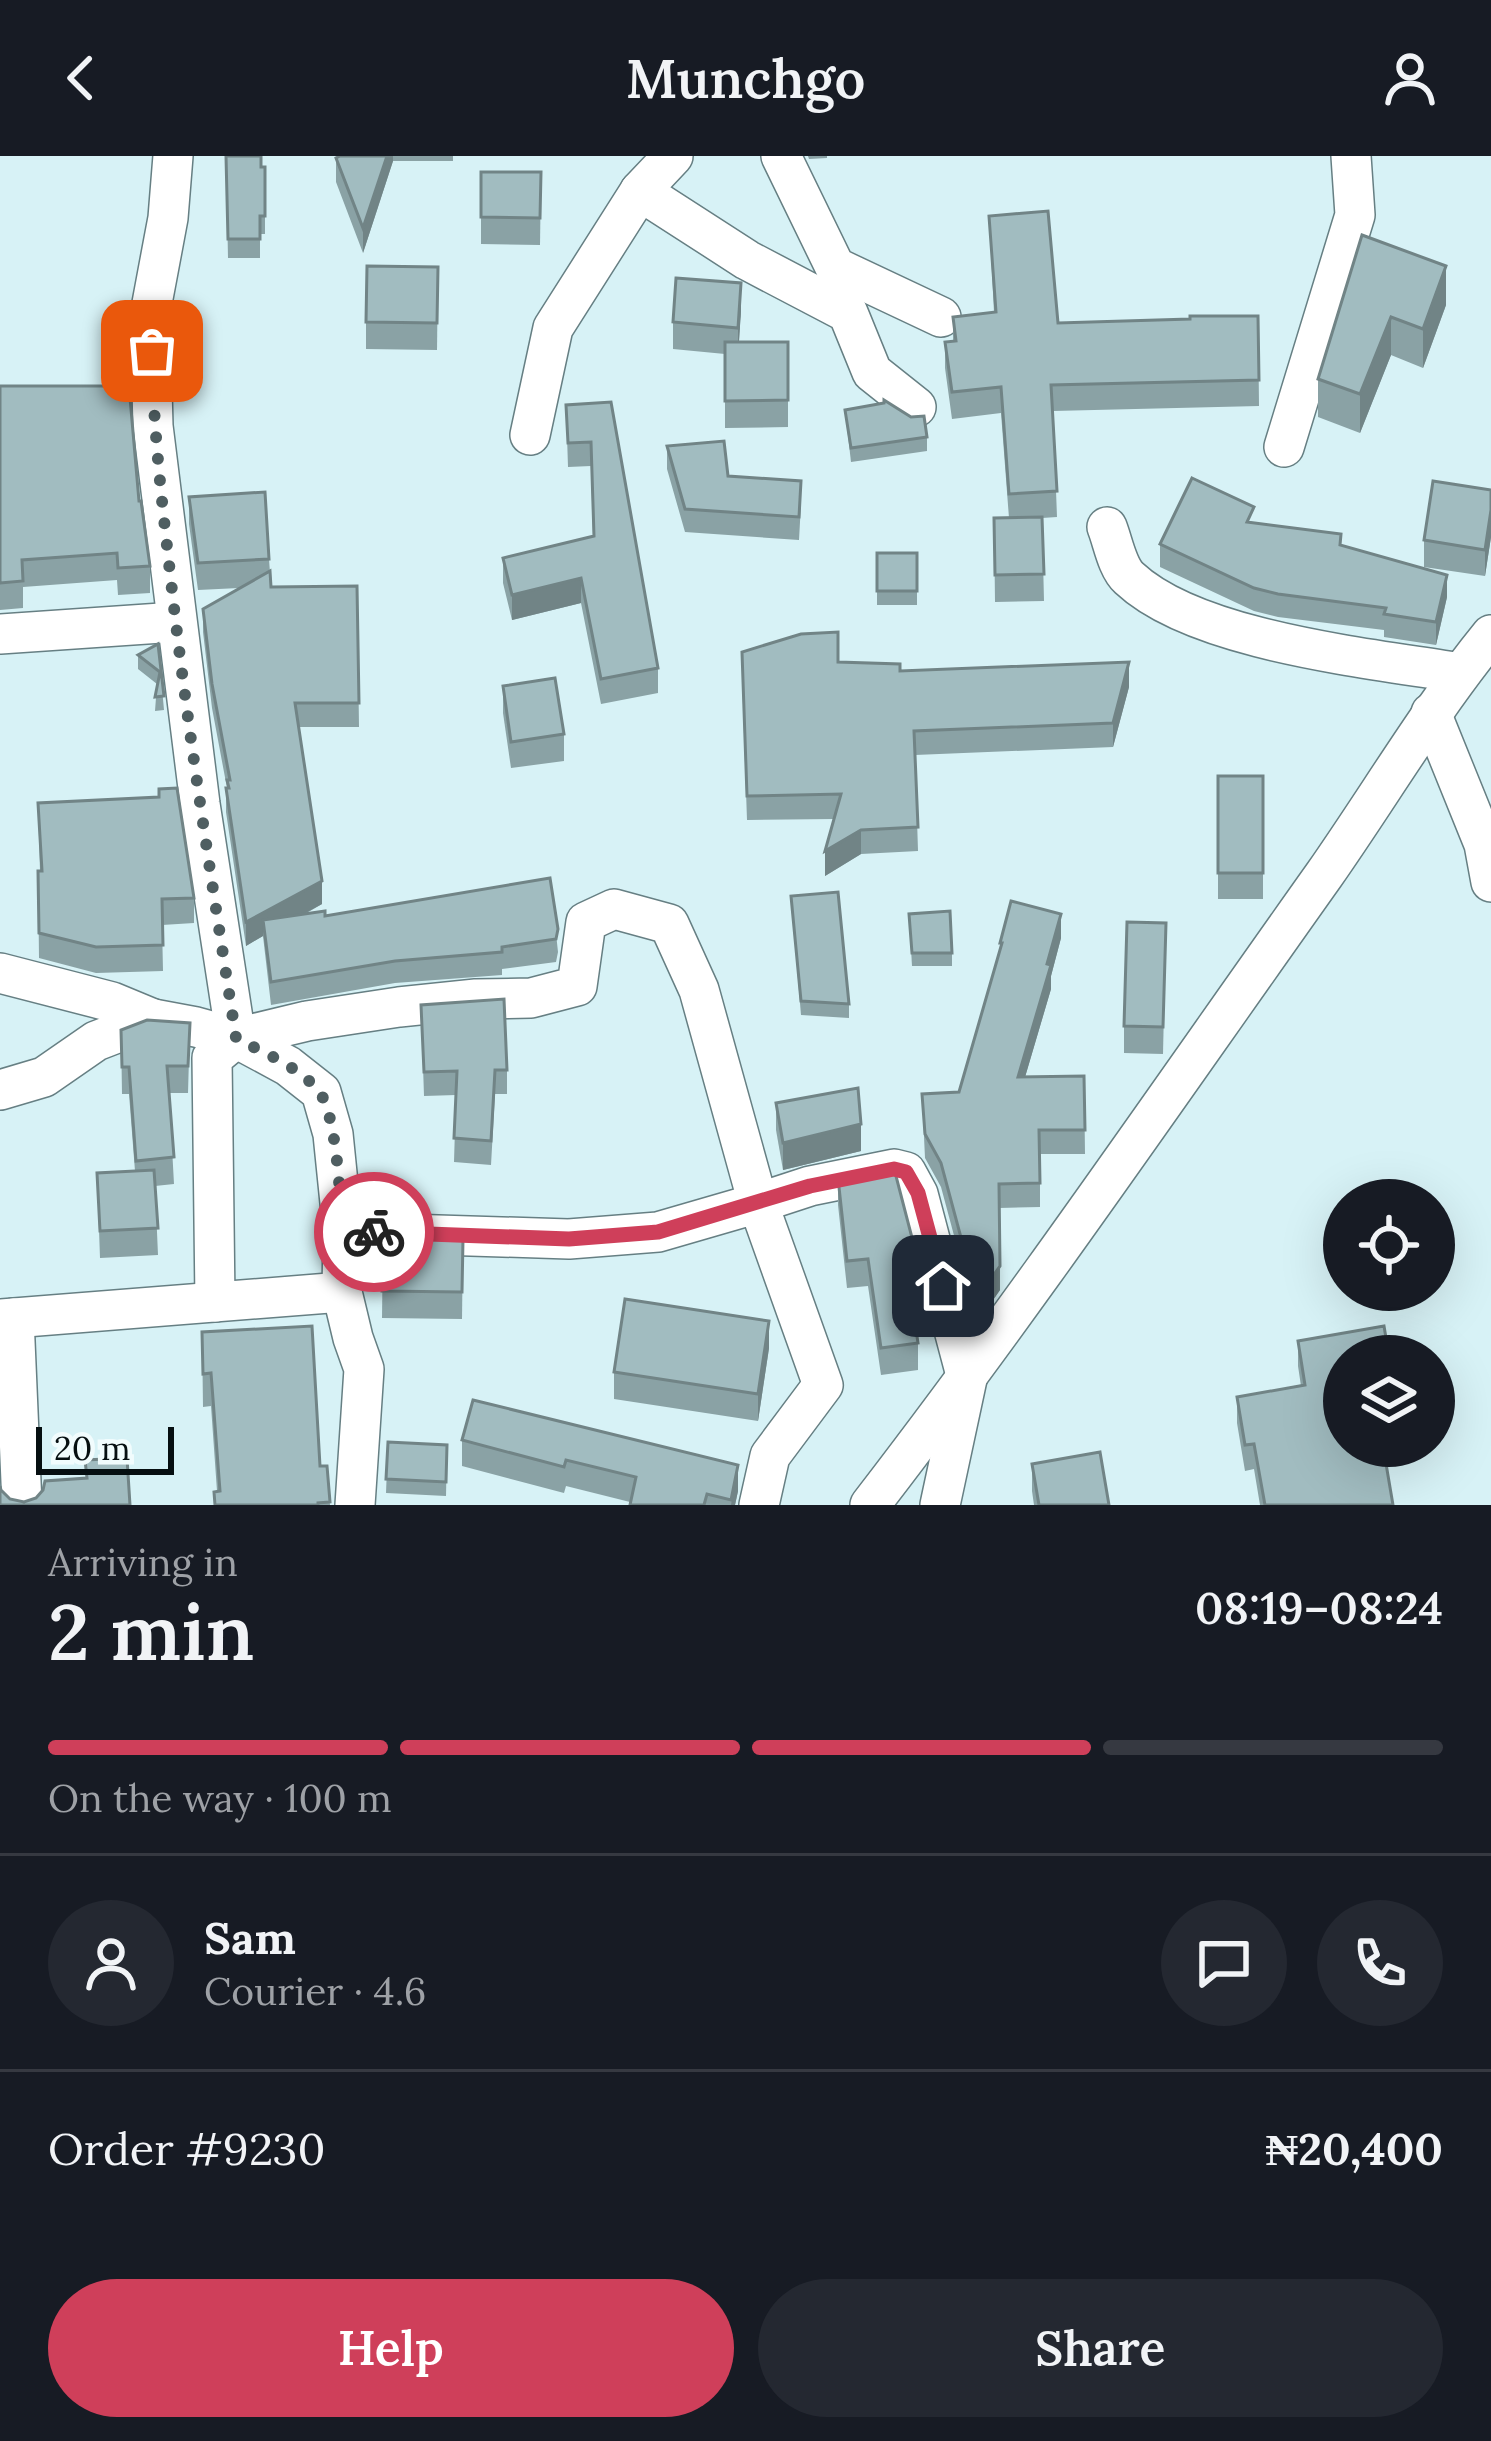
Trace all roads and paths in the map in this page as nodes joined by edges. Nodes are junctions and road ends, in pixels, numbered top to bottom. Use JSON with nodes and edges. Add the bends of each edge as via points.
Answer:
{"nodes":[{"id":1,"x":173,"y":156,"type":"edge"},
{"id":2,"x":781,"y":156,"type":"edge"},
{"id":3,"x":1351,"y":156,"type":"edge"},
{"id":4,"x":653,"y":167,"type":"edge"},
{"id":5,"x":836,"y":267,"type":"junction"},
{"id":6,"x":848,"y":313,"type":"junction"},
{"id":7,"x":941,"y":317,"type":"dead end"},
{"id":8,"x":916,"y":407,"type":"dead end"},
{"id":9,"x":530,"y":436,"type":"dead end"},
{"id":10,"x":1284,"y":447,"type":"dead end"},
{"id":11,"x":1107,"y":527,"type":"dead end"},
{"id":12,"x":176,"y":622,"type":"junction"},
{"id":13,"x":0,"y":634,"type":"edge"},
{"id":14,"x":1491,"y":635,"type":"edge"},
{"id":15,"x":1460,"y":673,"type":"junction"},
{"id":16,"x":1432,"y":713,"type":"junction"},
{"id":17,"x":1491,"y":882,"type":"edge"},
{"id":18,"x":0,"y":973,"type":"edge"},
{"id":19,"x":153,"y":1019,"type":"junction"},
{"id":20,"x":236,"y":1038,"type":"junction"},
{"id":21,"x":0,"y":1090,"type":"edge"},
{"id":22,"x":758,"y":1203,"type":"junction"},
{"id":23,"x":343,"y":1232,"type":"junction"},
{"id":24,"x":342,"y":1292,"type":"junction"},
{"id":25,"x":215,"y":1303,"type":"junction"},
{"id":26,"x":7,"y":1318,"type":"edge"},
{"id":27,"x":967,"y":1378,"type":"junction"},
{"id":28,"x":22,"y":1505,"type":"edge"},
{"id":29,"x":355,"y":1505,"type":"edge"},
{"id":30,"x":759,"y":1505,"type":"edge"},
{"id":31,"x":870,"y":1505,"type":"edge"},
{"id":32,"x":940,"y":1505,"type":"edge"}],
"edges":[{"from":1,"to":12,"type":"street","via":[[150,314],[153,426]]},
{"from":2,"to":5,"type":"street"},
{"from":3,"to":10,"type":"street","via":[[1354,214]]},
{"from":4,"to":6,"type":"street","via":[[746,260]]},
{"from":4,"to":9,"type":"street","via":[[553,328]]},
{"from":5,"to":6,"type":"street"},
{"from":5,"to":7,"type":"street"},
{"from":6,"to":8,"type":"street","via":[[872,372]]},
{"from":11,"to":15,"type":"street","via":[[1125,575],[1166,604],[1228,630]]},
{"from":12,"to":13,"type":"street"},
{"from":12,"to":20,"type":"street"},
{"from":14,"to":15,"type":"street"},
{"from":15,"to":16,"type":"street"},
{"from":16,"to":17,"type":"street"},
{"from":16,"to":27,"type":"street"},
{"from":18,"to":19,"type":"street"},
{"from":19,"to":20,"type":"street"},
{"from":19,"to":21,"type":"street","via":[[96,1041],[44,1077]]},
{"from":20,"to":22,"type":"street","via":[[307,1021],[577,986],[586,922],[614,909],[669,924],[700,990]]},
{"from":20,"to":23,"type":"street","via":[[321,1092]]},
{"from":20,"to":25,"type":"street","via":[[212,1058]]},
{"from":22,"to":23,"type":"street","via":[[658,1232],[569,1239]]},
{"from":22,"to":27,"type":"street","via":[[906,1172]]},
{"from":22,"to":30,"type":"street","via":[[823,1385],[770,1456]]},
{"from":23,"to":24,"type":"street"},
{"from":24,"to":25,"type":"street"},
{"from":24,"to":29,"type":"street","via":[[364,1369]]},
{"from":25,"to":26,"type":"street"},
{"from":26,"to":28,"type":"street"},
{"from":27,"to":31,"type":"street"},
{"from":27,"to":32,"type":"street"}]}
